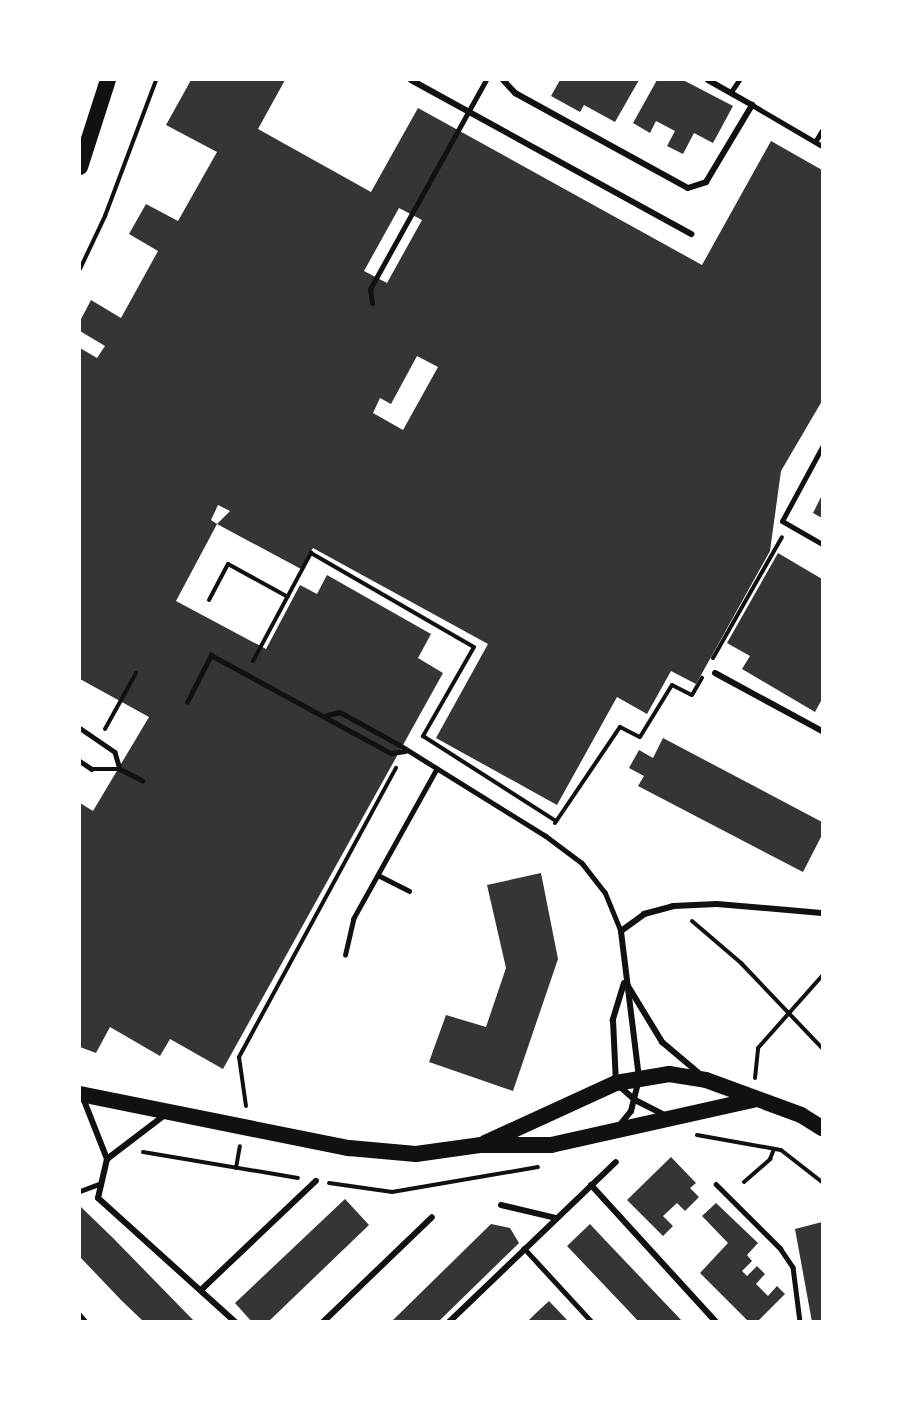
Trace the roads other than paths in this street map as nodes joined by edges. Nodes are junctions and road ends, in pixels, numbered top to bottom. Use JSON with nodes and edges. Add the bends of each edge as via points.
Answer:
{"nodes":[{"id":1,"x":108,"y":80,"type":"edge"},
{"id":2,"x":411,"y":80,"type":"edge"},
{"id":3,"x":486,"y":80,"type":"edge"},
{"id":4,"x":503,"y":80,"type":"edge"},
{"id":5,"x":708,"y":80,"type":"edge"},
{"id":6,"x":739,"y":80,"type":"edge"},
{"id":7,"x":731,"y":92,"type":"junction"},
{"id":8,"x":752,"y":105,"type":"junction"},
{"id":9,"x":468,"y":110,"type":"junction"},
{"id":10,"x":822,"y":131,"type":"edge"},
{"id":11,"x":816,"y":142,"type":"junction"},
{"id":12,"x":822,"y":146,"type":"edge"},
{"id":13,"x":80,"y":167,"type":"edge"},
{"id":14,"x":691,"y":234,"type":"dead end"},
{"id":15,"x":372,"y":303,"type":"dead end"},
{"id":16,"x":822,"y":447,"type":"edge"},
{"id":17,"x":822,"y":544,"type":"edge"},
{"id":18,"x":715,"y":673,"type":"dead end"},
{"id":19,"x":187,"y":702,"type":"dead end"},
{"id":20,"x":327,"y":715,"type":"junction"},
{"id":21,"x":80,"y":728,"type":"edge"},
{"id":22,"x":822,"y":731,"type":"edge"},
{"id":23,"x":405,"y":751,"type":"junction"},
{"id":24,"x":80,"y":761,"type":"edge"},
{"id":25,"x":120,"y":769,"type":"junction"},
{"id":26,"x":436,"y":770,"type":"junction"},
{"id":27,"x":142,"y":780,"type":"dead end"},
{"id":28,"x":378,"y":875,"type":"junction"},
{"id":29,"x":409,"y":891,"type":"dead end"},
{"id":30,"x":822,"y":913,"type":"edge"},
{"id":31,"x":621,"y":932,"type":"junction"},
{"id":32,"x":345,"y":955,"type":"dead end"},
{"id":33,"x":625,"y":980,"type":"junction"},
{"id":34,"x":639,"y":1078,"type":"junction"},
{"id":35,"x":706,"y":1080,"type":"junction"},
{"id":36,"x":616,"y":1083,"type":"junction"},
{"id":37,"x":81,"y":1095,"type":"edge"},
{"id":38,"x":756,"y":1099,"type":"junction"},
{"id":39,"x":635,"y":1100,"type":"junction"},
{"id":40,"x":168,"y":1112,"type":"junction"},
{"id":41,"x":674,"y":1118,"type":"junction"},
{"id":42,"x":822,"y":1128,"type":"edge"},
{"id":43,"x":616,"y":1130,"type":"junction"},
{"id":44,"x":481,"y":1145,"type":"junction"},
{"id":45,"x":107,"y":1158,"type":"junction"},
{"id":46,"x":616,"y":1162,"type":"dead end"},
{"id":47,"x":316,"y":1181,"type":"dead end"},
{"id":48,"x":99,"y":1184,"type":"junction"},
{"id":49,"x":716,"y":1184,"type":"dead end"},
{"id":50,"x":591,"y":1185,"type":"junction"},
{"id":51,"x":80,"y":1191,"type":"edge"},
{"id":52,"x":501,"y":1205,"type":"dead end"},
{"id":53,"x":432,"y":1217,"type":"dead end"},
{"id":54,"x":556,"y":1218,"type":"junction"},
{"id":55,"x":524,"y":1248,"type":"junction"},
{"id":56,"x":202,"y":1289,"type":"junction"},
{"id":57,"x":80,"y":1315,"type":"edge"},
{"id":58,"x":86,"y":1322,"type":"edge"},
{"id":59,"x":235,"y":1322,"type":"edge"},
{"id":60,"x":323,"y":1322,"type":"edge"},
{"id":61,"x":449,"y":1322,"type":"edge"},
{"id":62,"x":592,"y":1322,"type":"edge"},
{"id":63,"x":716,"y":1322,"type":"edge"},
{"id":64,"x":800,"y":1322,"type":"edge"}],
"edges":[{"from":1,"to":13,"type":"highway"},
{"from":2,"to":9,"type":"street"},
{"from":3,"to":9,"type":"street"},
{"from":4,"to":8,"type":"street","via":[[514,93],[678,186],[698,187],[711,175]]},
{"from":5,"to":7,"type":"street"},
{"from":6,"to":7,"type":"lane"},
{"from":7,"to":8,"type":"street"},
{"from":8,"to":11,"type":"street"},
{"from":9,"to":14,"type":"street"},
{"from":9,"to":15,"type":"street","via":[[370,289]]},
{"from":10,"to":11,"type":"lane"},
{"from":11,"to":12,"type":"street"},
{"from":16,"to":17,"type":"street","via":[[782,521]]},
{"from":18,"to":22,"type":"street"},
{"from":19,"to":20,"type":"lane","via":[[211,655]]},
{"from":20,"to":23,"type":"lane","via":[[340,712]]},
{"from":20,"to":23,"type":"lane","via":[[332,722],[391,753]]},
{"from":21,"to":25,"type":"lane","via":[[115,752]]},
{"from":23,"to":26,"type":"lane"},
{"from":24,"to":25,"type":"lane","via":[[92,769]]},
{"from":25,"to":27,"type":"lane"},
{"from":26,"to":28,"type":"lane"},
{"from":26,"to":31,"type":"lane","via":[[546,836],[582,863],[605,892]]},
{"from":28,"to":29,"type":"lane"},
{"from":28,"to":32,"type":"lane","via":[[353,919]]},
{"from":30,"to":31,"type":"street","via":[[717,904],[674,906],[644,914]]},
{"from":31,"to":33,"type":"street"},
{"from":33,"to":34,"type":"street"},
{"from":33,"to":35,"type":"street","via":[[662,1042]]},
{"from":33,"to":36,"type":"street","via":[[613,1020]]},
{"from":34,"to":35,"type":"highway","via":[[669,1074]]},
{"from":34,"to":36,"type":"highway"},
{"from":34,"to":39,"type":"street"},
{"from":35,"to":38,"type":"highway"},
{"from":36,"to":39,"type":"street"},
{"from":36,"to":44,"type":"highway"},
{"from":37,"to":40,"type":"highway"},
{"from":37,"to":45,"type":"street"},
{"from":38,"to":41,"type":"highway"},
{"from":38,"to":42,"type":"highway","via":[[801,1115]]},
{"from":39,"to":41,"type":"street"},
{"from":39,"to":43,"type":"street"},
{"from":40,"to":44,"type":"highway","via":[[349,1148],[416,1154]]},
{"from":40,"to":45,"type":"street"},
{"from":41,"to":43,"type":"highway"},
{"from":43,"to":44,"type":"highway","via":[[551,1146]]},
{"from":45,"to":48,"type":"street"},
{"from":46,"to":50,"type":"street"},
{"from":47,"to":56,"type":"street"},
{"from":48,"to":51,"type":"lane"},
{"from":48,"to":56,"type":"street","via":[[98,1198]]},
{"from":49,"to":64,"type":"lane","via":[[780,1248],[793,1267]]},
{"from":50,"to":54,"type":"street"},
{"from":50,"to":63,"type":"street"},
{"from":52,"to":54,"type":"street"},
{"from":53,"to":60,"type":"street"},
{"from":54,"to":55,"type":"street"},
{"from":55,"to":61,"type":"street"},
{"from":55,"to":62,"type":"lane"},
{"from":56,"to":59,"type":"street"},
{"from":57,"to":58,"type":"lane"}]}
